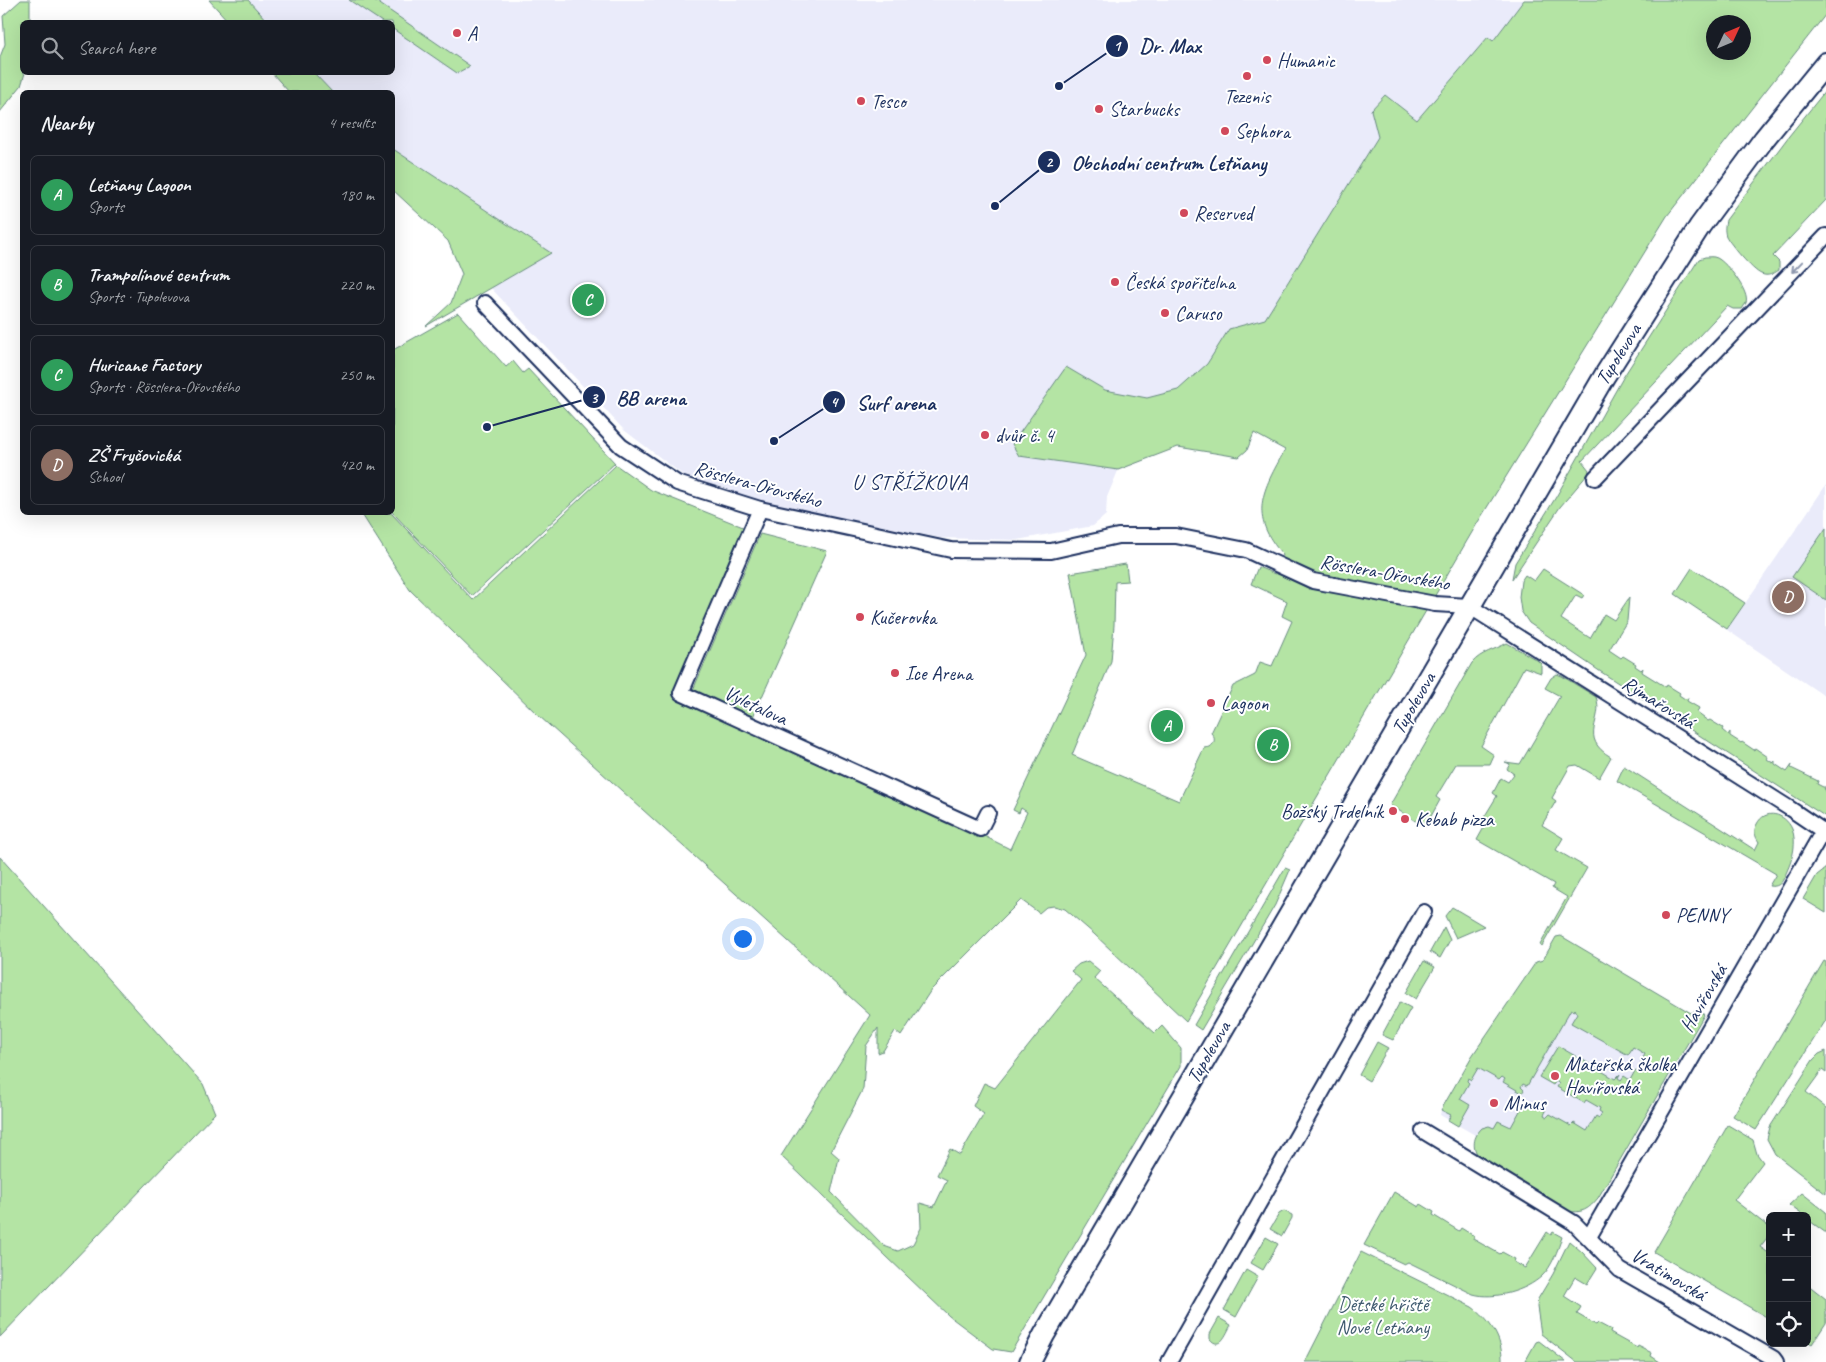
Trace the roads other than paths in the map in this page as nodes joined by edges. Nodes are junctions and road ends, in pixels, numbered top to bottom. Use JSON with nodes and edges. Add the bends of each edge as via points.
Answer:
{"nodes":[{"id":1,"x":1826,"y":64,"type":"edge"},
{"id":2,"x":1826,"y":236,"type":"edge"},
{"id":3,"x":485,"y":303,"type":"dead end"},
{"id":4,"x":1595,"y":478,"type":"dead end"},
{"id":5,"x":760,"y":509,"type":"junction"},
{"id":6,"x":1469,"y":606,"type":"junction"},
{"id":7,"x":988,"y":813,"type":"dead end"},
{"id":8,"x":1824,"y":832,"type":"edge"},
{"id":9,"x":1424,"y":912,"type":"dead end"},
{"id":10,"x":1423,"y":1132,"type":"dead end"},
{"id":11,"x":1589,"y":1237,"type":"junction"},
{"id":12,"x":1030,"y":1362,"type":"edge"},
{"id":13,"x":1169,"y":1362,"type":"edge"},
{"id":14,"x":1776,"y":1362,"type":"edge"}],
"edges":[{"from":1,"to":6,"type":"main road","name":"Tupolevova","via":[[1764,139],[1700,226],[1605,375]]},
{"from":2,"to":4,"type":"street","one_way":true},
{"from":3,"to":5,"type":"street","name":"Rösslera-Ořovského","via":[[621,446],[677,483]]},
{"from":5,"to":6,"type":"street","name":"Rösslera-Ořovského","via":[[951,550],[1051,552],[1118,536],[1176,536],[1246,550],[1313,581],[1435,604]]},
{"from":5,"to":7,"type":"street","name":"Vyletalova","via":[[682,693],[980,829]]},
{"from":6,"to":8,"type":"street","name":"Rýmařovská"},
{"from":6,"to":12,"type":"main road","name":"Tupolevova"},
{"from":8,"to":11,"type":"street","name":"Havířovská"},
{"from":9,"to":13,"type":"street"},
{"from":10,"to":11,"type":"street","name":"Vratimovská","via":[[1574,1223]]},
{"from":11,"to":14,"type":"street","name":"Vratimovská","via":[[1620,1270]]}]}
